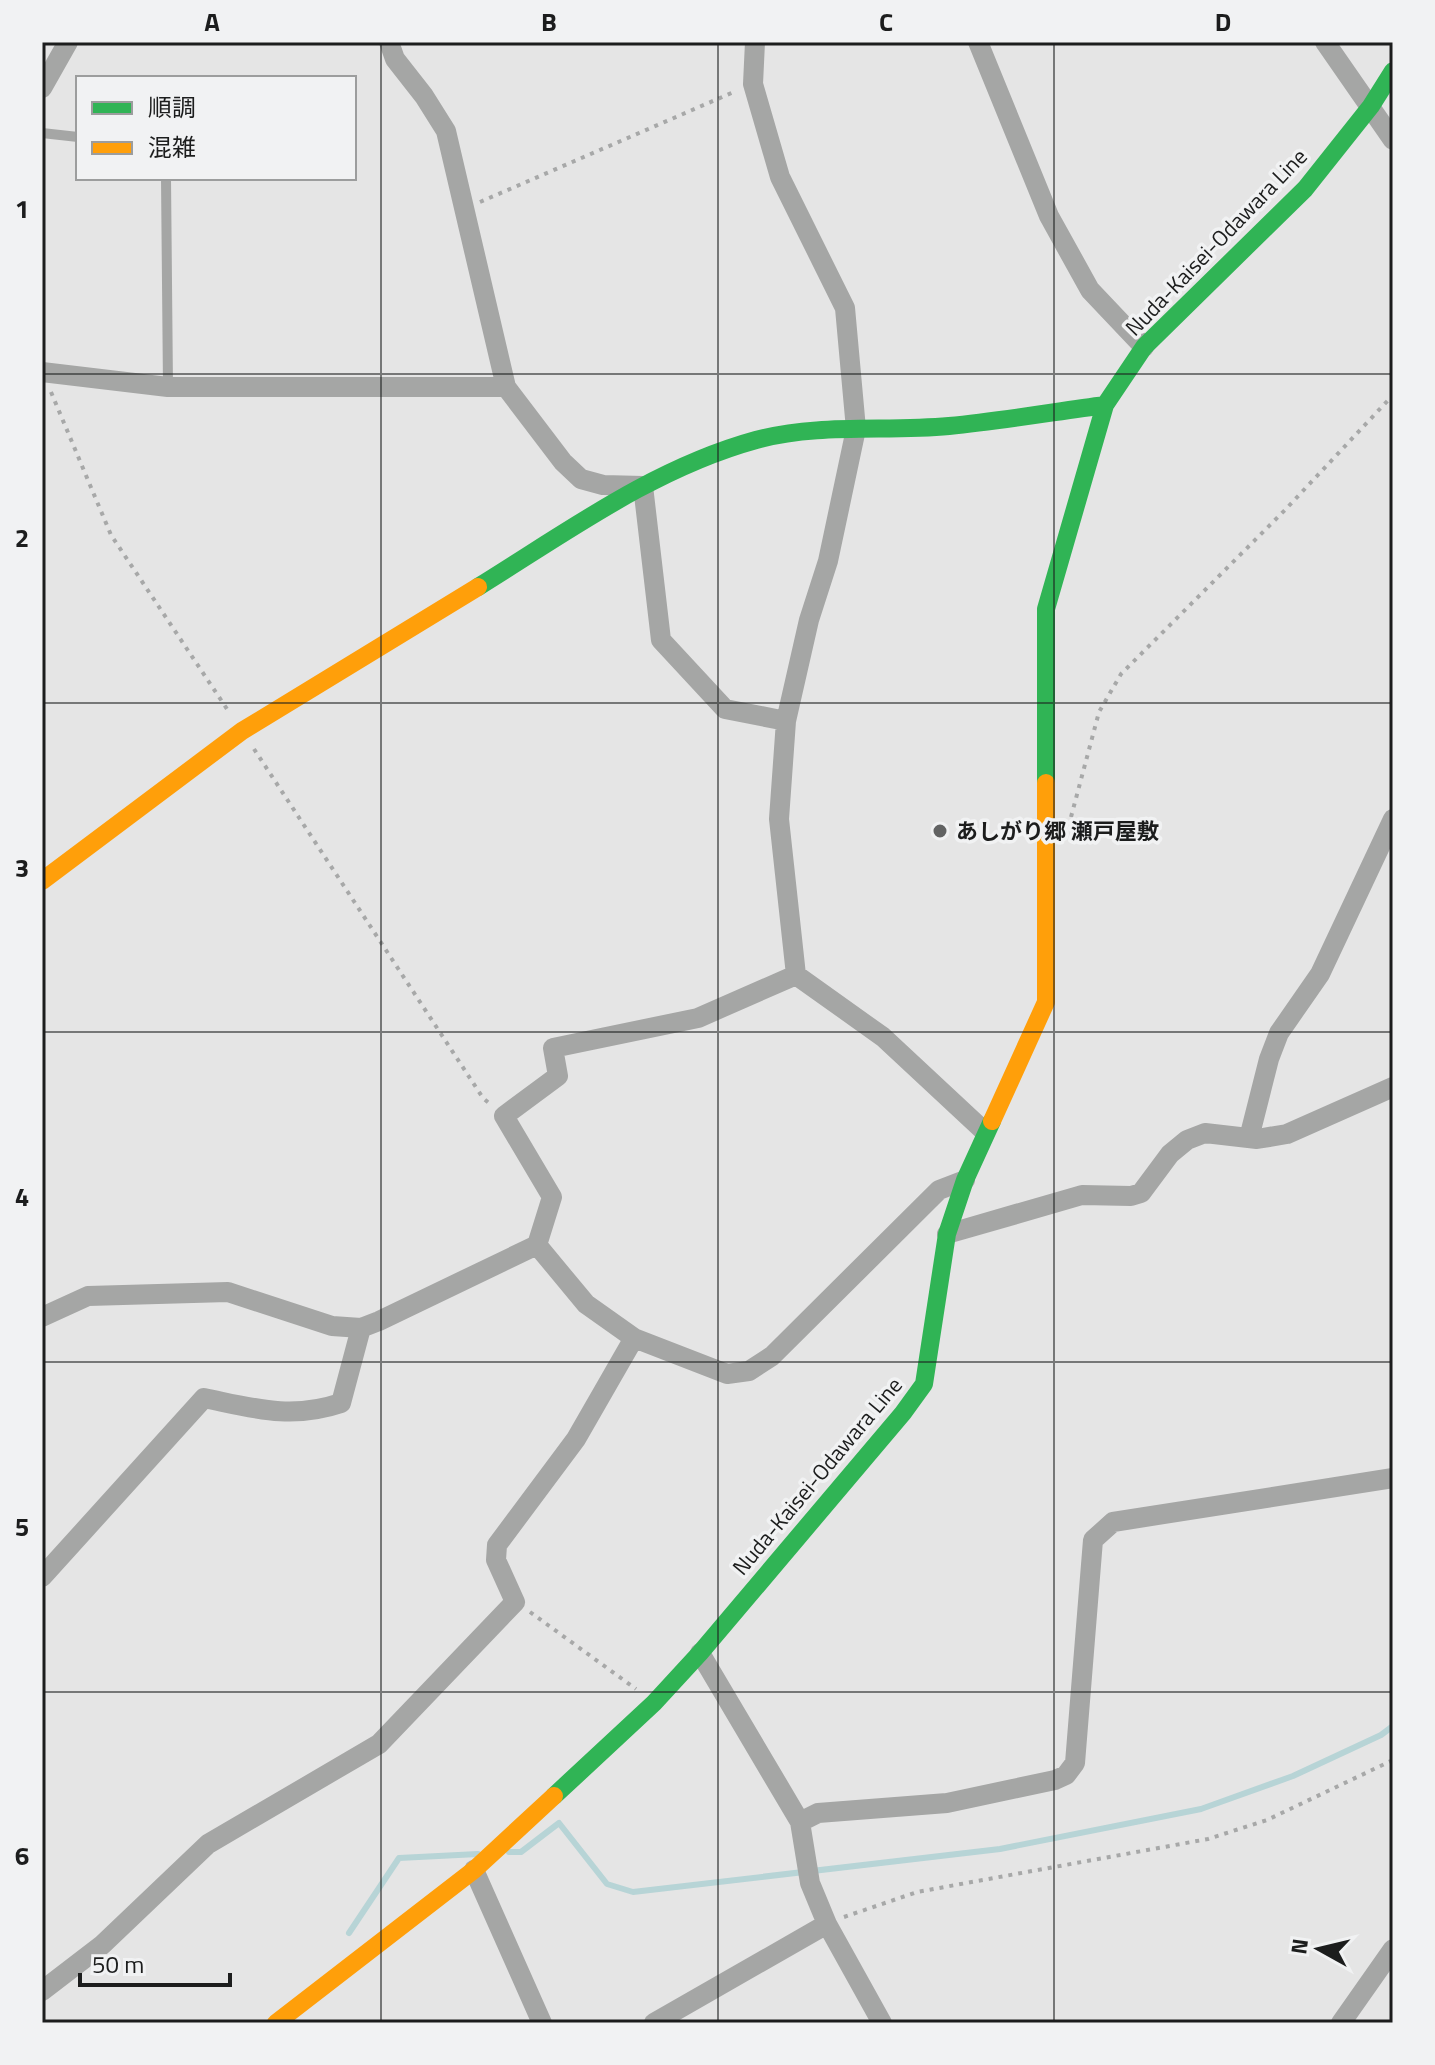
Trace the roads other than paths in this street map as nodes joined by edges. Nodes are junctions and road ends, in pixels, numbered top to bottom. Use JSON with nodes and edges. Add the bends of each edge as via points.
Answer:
{"nodes":[{"id":1,"x":68,"y":42,"type":"edge"},
{"id":2,"x":389,"y":42,"type":"edge"},
{"id":3,"x":755,"y":42,"type":"edge"},
{"id":4,"x":978,"y":42,"type":"edge"},
{"id":5,"x":1325,"y":42,"type":"edge"},
{"id":6,"x":1393,"y":71,"type":"edge"},
{"id":7,"x":42,"y":88,"type":"edge"},
{"id":8,"x":1371,"y":106,"type":"junction"},
{"id":9,"x":42,"y":133,"type":"edge"},
{"id":10,"x":76,"y":137,"type":"edge"},
{"id":11,"x":1393,"y":140,"type":"edge"},
{"id":12,"x":166,"y":180,"type":"edge"},
{"id":13,"x":1144,"y":347,"type":"junction"},
{"id":14,"x":42,"y":372,"type":"edge"},
{"id":15,"x":168,"y":387,"type":"junction"},
{"id":16,"x":506,"y":387,"type":"junction"},
{"id":17,"x":1105,"y":405,"type":"junction"},
{"id":18,"x":856,"y":429,"type":"junction"},
{"id":19,"x":643,"y":486,"type":"junction"},
{"id":20,"x":786,"y":721,"type":"junction"},
{"id":21,"x":1393,"y":819,"type":"edge"},
{"id":22,"x":42,"y":881,"type":"edge"},
{"id":23,"x":796,"y":975,"type":"junction"},
{"id":24,"x":1393,"y":1087,"type":"edge"},
{"id":25,"x":985,"y":1132,"type":"junction"},
{"id":26,"x":1249,"y":1138,"type":"junction"},
{"id":27,"x":965,"y":1180,"type":"junction"},
{"id":28,"x":947,"y":1234,"type":"junction"},
{"id":29,"x":537,"y":1245,"type":"junction"},
{"id":30,"x":42,"y":1317,"type":"edge"},
{"id":31,"x":361,"y":1328,"type":"junction"},
{"id":32,"x":634,"y":1338,"type":"junction"},
{"id":33,"x":1393,"y":1478,"type":"edge"},
{"id":34,"x":42,"y":1577,"type":"edge"},
{"id":35,"x":700,"y":1653,"type":"junction"},
{"id":36,"x":800,"y":1822,"type":"junction"},
{"id":37,"x":476,"y":1868,"type":"junction"},
{"id":38,"x":827,"y":1924,"type":"junction"},
{"id":39,"x":1393,"y":1949,"type":"edge"},
{"id":40,"x":42,"y":1991,"type":"edge"},
{"id":41,"x":276,"y":2023,"type":"edge"},
{"id":42,"x":542,"y":2023,"type":"edge"},
{"id":43,"x":654,"y":2023,"type":"edge"},
{"id":44,"x":882,"y":2023,"type":"edge"},
{"id":45,"x":1341,"y":2023,"type":"edge"}],
"edges":[{"from":1,"to":7,"type":"street"},
{"from":2,"to":16,"type":"street","via":[[395,59],[446,131]]},
{"from":3,"to":18,"type":"street","via":[[753,84],[780,177],[845,308]]},
{"from":4,"to":13,"type":"street","via":[[1049,216],[1090,290]]},
{"from":5,"to":8,"type":"street"},
{"from":6,"to":8,"type":"main road","name":"Nuda-Kaisei-Odawara Line"},
{"from":8,"to":11,"type":"street"},
{"from":8,"to":13,"type":"main road","name":"Nuda-Kaisei-Odawara Line","via":[[1305,189]]},
{"from":9,"to":10,"type":"lane"},
{"from":12,"to":15,"type":"lane"},
{"from":13,"to":17,"type":"main road","name":"Nuda-Kaisei-Odawara Line"},
{"from":14,"to":15,"type":"street"},
{"from":15,"to":16,"type":"street"},
{"from":16,"to":19,"type":"street","via":[[581,479]]},
{"from":17,"to":18,"type":"main road","via":[[948,426]]},
{"from":17,"to":25,"type":"main road","name":"Nuda-Kaisei-Odawara Line","via":[[1046,609],[1046,1002]]},
{"from":18,"to":19,"type":"main road","via":[[757,440],[689,463]]},
{"from":18,"to":20,"type":"street"},
{"from":19,"to":20,"type":"street","via":[[661,640],[725,709]]},
{"from":19,"to":22,"type":"main road","via":[[242,731]]},
{"from":20,"to":23,"type":"street","via":[[779,819]]},
{"from":21,"to":26,"type":"street","via":[[1320,974],[1279,1033]]},
{"from":23,"to":25,"type":"street","via":[[883,1037]]},
{"from":23,"to":29,"type":"street","via":[[698,1018],[553,1048],[558,1076],[504,1116],[552,1197]]},
{"from":24,"to":26,"type":"street","via":[[1287,1134]]},
{"from":25,"to":27,"type":"main road","name":"Nuda-Kaisei-Odawara Line"},
{"from":26,"to":28,"type":"street","via":[[1205,1133],[1187,1140],[1141,1193],[1082,1195]]},
{"from":27,"to":28,"type":"main road","name":"Nuda-Kaisei-Odawara Line"},
{"from":27,"to":32,"type":"street","via":[[939,1190],[772,1356],[749,1371],[727,1374]]},
{"from":28,"to":35,"type":"main road","name":"Nuda-Kaisei-Odawara Line","via":[[924,1384]]},
{"from":29,"to":31,"type":"street"},
{"from":29,"to":32,"type":"street","via":[[586,1304]]},
{"from":30,"to":31,"type":"street","via":[[88,1296],[228,1292],[332,1326]]},
{"from":31,"to":34,"type":"street","via":[[341,1403],[316,1412],[275,1412],[204,1398]]},
{"from":32,"to":40,"type":"street","via":[[576,1439],[497,1545],[496,1560],[515,1602],[379,1744],[208,1844],[102,1945]]},
{"from":33,"to":36,"type":"street","via":[[1113,1522],[1093,1540],[1075,1763],[1066,1775],[947,1803],[818,1813]]},
{"from":35,"to":36,"type":"street"},
{"from":35,"to":37,"type":"main road","name":"Nuda-Kaisei-Odawara Line","via":[[654,1703]]},
{"from":36,"to":38,"type":"street","via":[[810,1883]]},
{"from":37,"to":41,"type":"main road","name":"Nuda-Kaisei-Odawara Line"},
{"from":37,"to":42,"type":"street"},
{"from":38,"to":43,"type":"street"},
{"from":38,"to":44,"type":"street"},
{"from":39,"to":45,"type":"street"}]}
